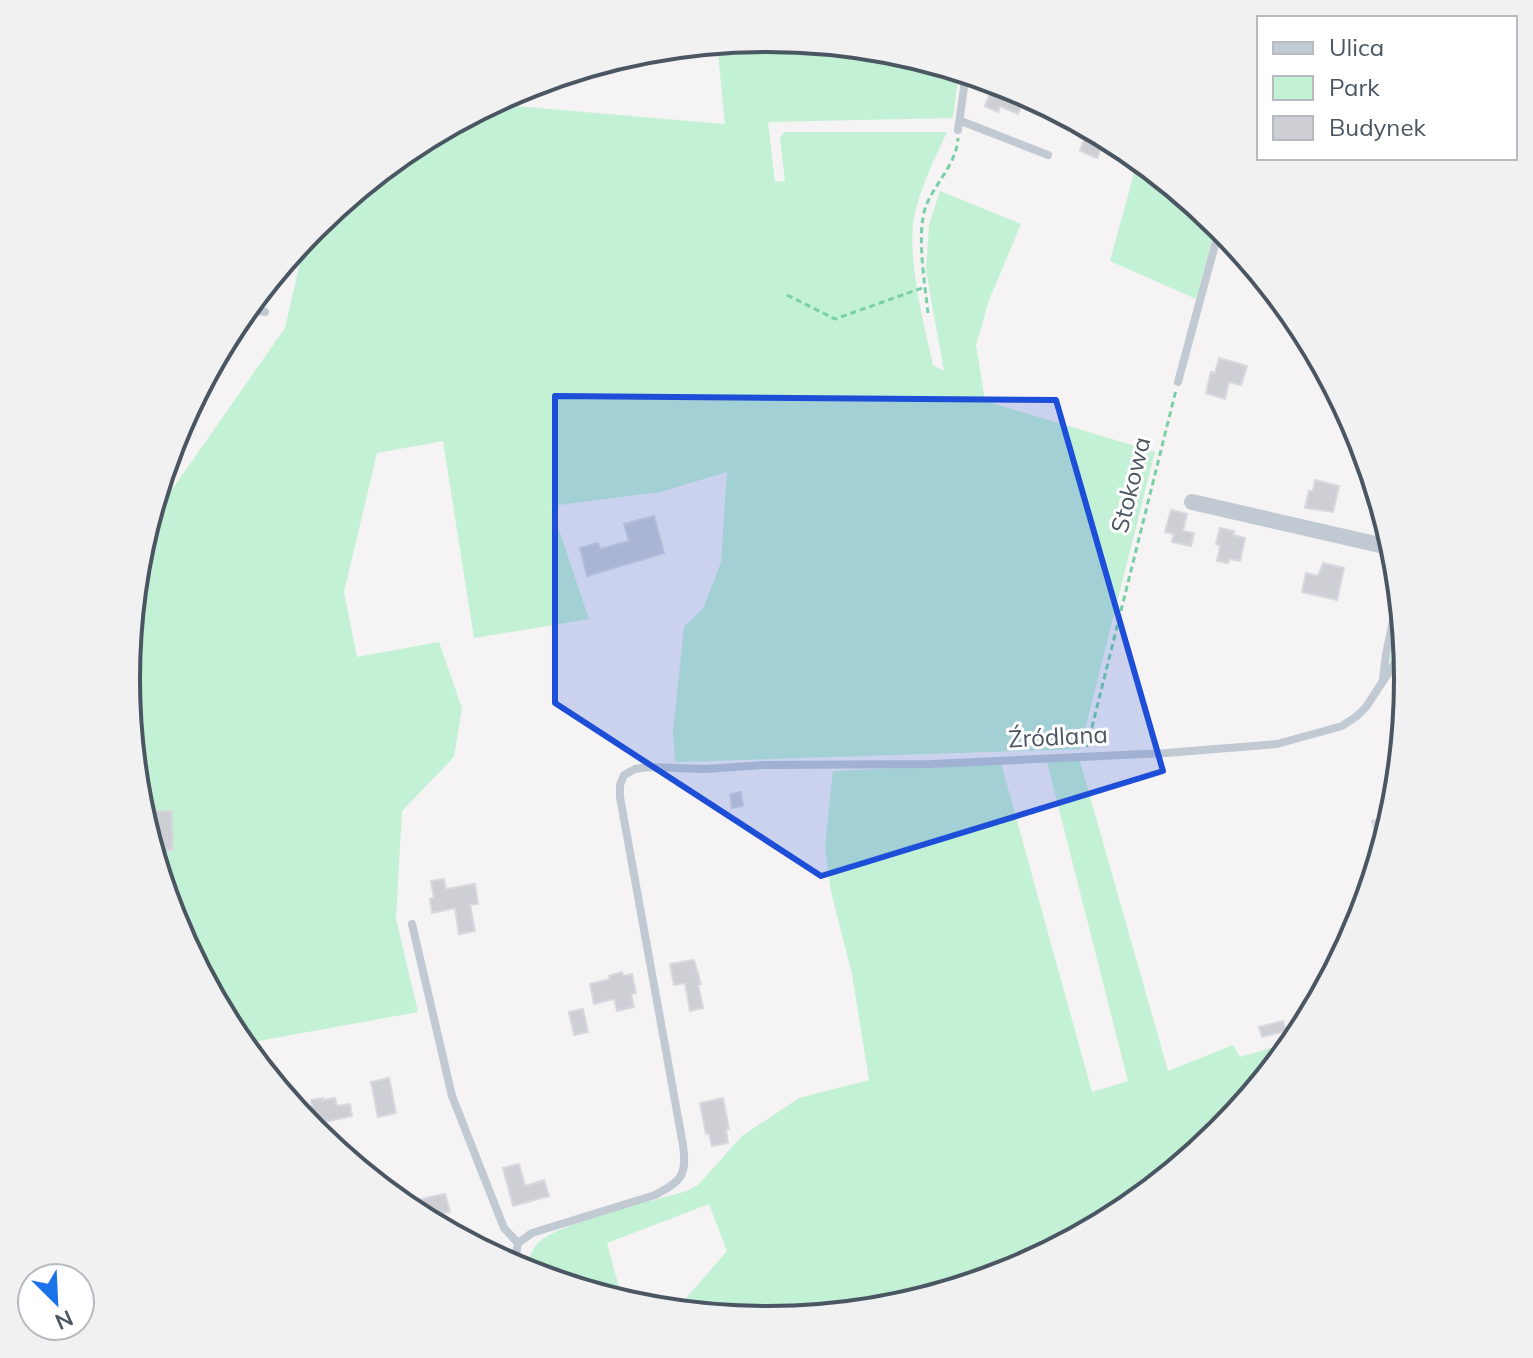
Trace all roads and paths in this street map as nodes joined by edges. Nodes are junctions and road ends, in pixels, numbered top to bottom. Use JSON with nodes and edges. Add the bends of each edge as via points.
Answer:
{"nodes":[{"id":1,"x":965,"y":84,"type":"edge"},
{"id":2,"x":960,"y":126,"type":"junction"},
{"id":3,"x":1048,"y":155,"type":"dead end"},
{"id":4,"x":1216,"y":242,"type":"edge"},
{"id":5,"x":925,"y":287,"type":"junction"},
{"id":6,"x":787,"y":295,"type":"dead end"},
{"id":7,"x":259,"y":311,"type":"edge"},
{"id":8,"x":265,"y":312,"type":"dead end"},
{"id":9,"x":928,"y":313,"type":"dead end"},
{"id":10,"x":1178,"y":382,"type":"joint"},
{"id":11,"x":1192,"y":502,"type":"dead end"},
{"id":12,"x":1378,"y":545,"type":"edge"},
{"id":13,"x":1392,"y":633,"type":"edge"},
{"id":14,"x":1393,"y":664,"type":"edge"},
{"id":15,"x":1383,"y":679,"type":"junction"},
{"id":16,"x":1085,"y":755,"type":"junction"},
{"id":17,"x":412,"y":924,"type":"dead end"},
{"id":18,"x":518,"y":1243,"type":"junction"},
{"id":19,"x":516,"y":1253,"type":"edge"}],
"edges":[{"from":1,"to":2,"type":"lane"},
{"from":2,"to":3,"type":"lane"},
{"from":2,"to":5,"type":"path","via":[[957,150],[925,209]]},
{"from":4,"to":10,"type":"lane"},
{"from":5,"to":6,"type":"path","via":[[835,319]]},
{"from":5,"to":9,"type":"path"},
{"from":7,"to":8,"type":"lane"},
{"from":10,"to":16,"type":"path","name":"Stokowa"},
{"from":11,"to":12,"type":"street"},
{"from":13,"to":15,"type":"lane"},
{"from":14,"to":15,"type":"lane","name":"Źródlana"},
{"from":15,"to":16,"type":"lane","name":"Źródlana","via":[[1366,707],[1342,726],[1277,744]]},
{"from":16,"to":18,"type":"lane","name":"Źródlana","via":[[932,764],[635,769],[624,775],[620,797],[683,1145],[683,1175],[655,1195],[544,1229]]},
{"from":17,"to":18,"type":"lane","via":[[452,1096],[504,1228]]},
{"from":18,"to":19,"type":"lane"}]}
